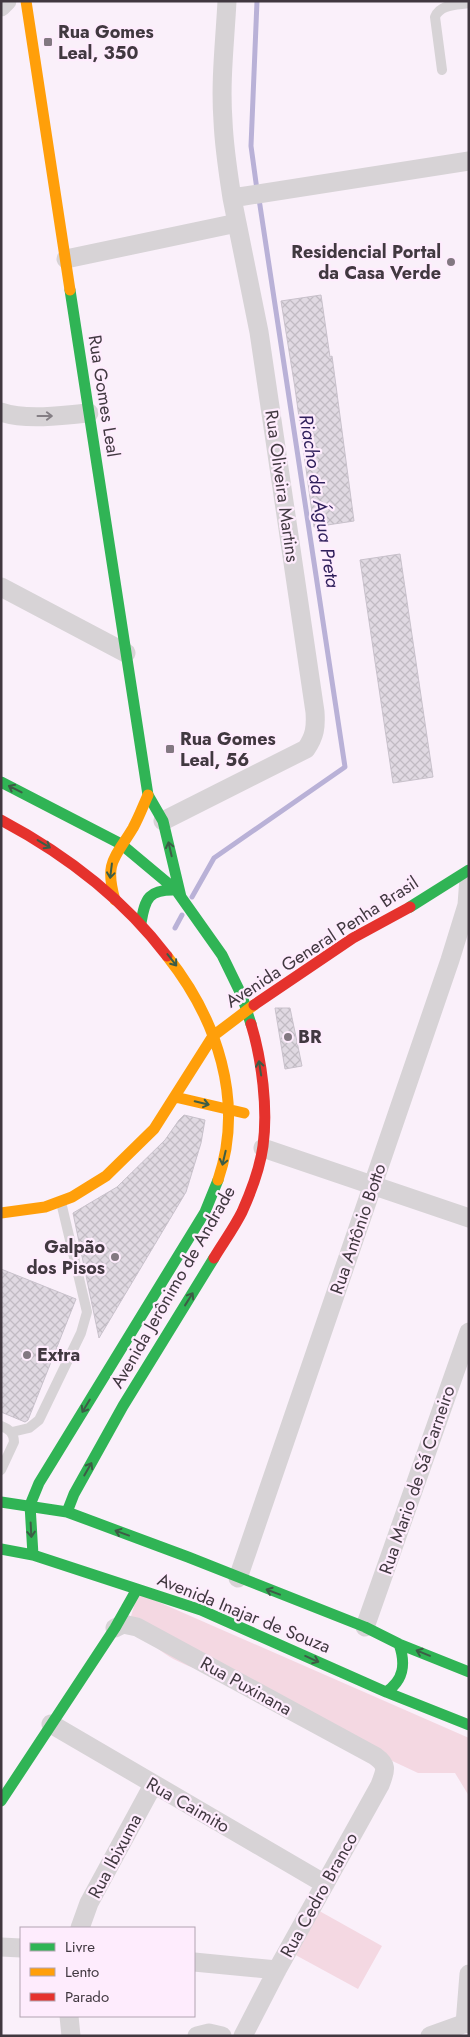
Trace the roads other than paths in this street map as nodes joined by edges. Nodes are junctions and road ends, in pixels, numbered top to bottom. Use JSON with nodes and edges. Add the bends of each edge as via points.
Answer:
{"nodes":[{"id":1,"x":7,"y":1,"type":"edge"},
{"id":2,"x":26,"y":1,"type":"edge"},
{"id":3,"x":227,"y":1,"type":"edge"},
{"id":4,"x":469,"y":3,"type":"edge"},
{"id":5,"x":1,"y":7,"type":"edge"},
{"id":6,"x":442,"y":70,"type":"dead end"},
{"id":7,"x":469,"y":161,"type":"edge"},
{"id":8,"x":232,"y":198,"type":"junction"},
{"id":9,"x":237,"y":222,"type":"junction"},
{"id":10,"x":66,"y":259,"type":"junction"},
{"id":11,"x":1,"y":412,"type":"edge"},
{"id":12,"x":89,"y":413,"type":"junction"},
{"id":13,"x":1,"y":587,"type":"edge"},
{"id":14,"x":126,"y":653,"type":"junction"},
{"id":15,"x":1,"y":782,"type":"edge"},
{"id":16,"x":148,"y":795,"type":"junction"},
{"id":17,"x":1,"y":820,"type":"edge"},
{"id":18,"x":163,"y":821,"type":"junction"},
{"id":19,"x":121,"y":844,"type":"junction"},
{"id":20,"x":469,"y":870,"type":"edge"},
{"id":21,"x":469,"y":878,"type":"edge"},
{"id":22,"x":179,"y":893,"type":"junction"},
{"id":23,"x":115,"y":900,"type":"junction"},
{"id":24,"x":141,"y":923,"type":"junction"},
{"id":25,"x":247,"y":1009,"type":"junction"},
{"id":26,"x":213,"y":1036,"type":"junction"},
{"id":27,"x":175,"y":1097,"type":"junction"},
{"id":28,"x":228,"y":1110,"type":"junction"},
{"id":29,"x":265,"y":1117,"type":"junction"},
{"id":30,"x":263,"y":1148,"type":"junction"},
{"id":31,"x":374,"y":1185,"type":"junction"},
{"id":32,"x":60,"y":1201,"type":"junction"},
{"id":33,"x":1,"y":1213,"type":"edge"},
{"id":34,"x":469,"y":1218,"type":"edge"},
{"id":35,"x":153,"y":1297,"type":"junction"},
{"id":36,"x":178,"y":1317,"type":"junction"},
{"id":37,"x":469,"y":1332,"type":"edge"},
{"id":38,"x":1,"y":1426,"type":"edge"},
{"id":39,"x":12,"y":1432,"type":"junction"},
{"id":40,"x":1,"y":1470,"type":"edge"},
{"id":41,"x":1,"y":1502,"type":"edge"},
{"id":42,"x":30,"y":1505,"type":"junction"},
{"id":43,"x":67,"y":1512,"type":"junction"},
{"id":44,"x":1,"y":1549,"type":"edge"},
{"id":45,"x":33,"y":1555,"type":"junction"},
{"id":46,"x":238,"y":1578,"type":"junction"},
{"id":47,"x":137,"y":1588,"type":"junction"},
{"id":48,"x":365,"y":1627,"type":"junction"},
{"id":49,"x":115,"y":1628,"type":"junction"},
{"id":50,"x":399,"y":1644,"type":"junction"},
{"id":51,"x":469,"y":1672,"type":"edge"},
{"id":52,"x":386,"y":1692,"type":"junction"},
{"id":53,"x":51,"y":1724,"type":"junction"},
{"id":54,"x":469,"y":1725,"type":"edge"},
{"id":55,"x":375,"y":1756,"type":"joint"},
{"id":56,"x":153,"y":1785,"type":"junction"},
{"id":57,"x":1,"y":1801,"type":"edge"},
{"id":58,"x":325,"y":1884,"type":"junction"},
{"id":59,"x":80,"y":1927,"type":"edge"},
{"id":60,"x":1,"y":1947,"type":"edge"},
{"id":61,"x":20,"y":1948,"type":"edge"},
{"id":62,"x":195,"y":1962,"type":"edge"},
{"id":63,"x":277,"y":1970,"type":"junction"},
{"id":64,"x":469,"y":1974,"type":"edge"},
{"id":65,"x":69,"y":2017,"type":"edge"},
{"id":66,"x":467,"y":2023,"type":"edge"},
{"id":67,"x":70,"y":2036,"type":"edge"},
{"id":68,"x":197,"y":2036,"type":"edge"},
{"id":69,"x":222,"y":2036,"type":"edge"},
{"id":70,"x":243,"y":2036,"type":"edge"},
{"id":71,"x":430,"y":2036,"type":"edge"}],
"edges":[{"from":1,"to":5,"type":"street"},
{"from":2,"to":10,"type":"main road","name":"Rua Gomes Leal"},
{"from":3,"to":8,"type":"street","via":[[222,121]]},
{"from":4,"to":6,"type":"lane","via":[[441,9],[435,17]]},
{"from":7,"to":8,"type":"street"},
{"from":8,"to":9,"type":"street","name":"Rua Oliveira Martins"},
{"from":9,"to":10,"type":"street"},
{"from":9,"to":18,"type":"street","name":"Rua Oliveira Martins","via":[[259,332],[316,727],[306,749]]},
{"from":10,"to":12,"type":"main road","name":"Rua Gomes Leal"},
{"from":11,"to":12,"type":"street","one_way":true,"via":[[46,416]]},
{"from":12,"to":14,"type":"main road","name":"Rua Gomes Leal"},
{"from":13,"to":14,"type":"street"},
{"from":14,"to":16,"type":"main road","name":"Rua Gomes Leal"},
{"from":19,"to":15,"type":"main road","one_way":true},
{"from":16,"to":18,"type":"main road","name":"Rua Gomes Leal"},
{"from":16,"to":19,"type":"main road","via":[[133,828]]},
{"from":17,"to":23,"type":"main road","name":"Avenida Jerônimo de Andrade","one_way":true,"via":[[86,873]]},
{"from":22,"to":18,"type":"main road","name":"Rua Gomes Leal","one_way":true},
{"from":19,"to":22,"type":"main road"},
{"from":19,"to":23,"type":"main road","one_way":true,"via":[[110,875]]},
{"from":20,"to":25,"type":"main road","name":"Avenida General Penha Brasil","via":[[353,938]]},
{"from":21,"to":31,"type":"street","name":"Rua Antônio Botto","via":[[467,905],[453,951]]},
{"from":22,"to":24,"type":"main road","via":[[162,888],[154,892],[145,901]]},
{"from":22,"to":25,"type":"main road","name":"Avenida Jerônimo de Andrade","via":[[222,955]]},
{"from":23,"to":24,"type":"main road","name":"Avenida Jerônimo de Andrade"},
{"from":24,"to":26,"type":"main road","name":"Avenida Jerônimo de Andrade","one_way":true,"via":[[182,973],[201,1004]]},
{"from":25,"to":26,"type":"main road","name":"Avenida General Penha Brasil"},
{"from":29,"to":25,"type":"main road","name":"Avenida Jerônimo de Andrade","one_way":true,"via":[[260,1068]]},
{"from":26,"to":27,"type":"main road","name":"Avenida General Penha Brasil"},
{"from":26,"to":28,"type":"main road","name":"Avenida Jerônimo de Andrade","via":[[222,1061]]},
{"from":27,"to":28,"type":"main road","one_way":true},
{"from":27,"to":32,"type":"main road","name":"Avenida General Penha Brasil","via":[[154,1129],[106,1176]]},
{"from":28,"to":29,"type":"main road"},
{"from":28,"to":35,"type":"main road","name":"Avenida Jerônimo de Andrade","one_way":true,"via":[[226,1145],[219,1179],[205,1212]]},
{"from":29,"to":30,"type":"main road","name":"Avenida Jerônimo de Andrade"},
{"from":30,"to":31,"type":"street"},
{"from":36,"to":30,"type":"main road","name":"Avenida Jerônimo de Andrade","one_way":true,"via":[[240,1213],[253,1184]]},
{"from":31,"to":34,"type":"street"},
{"from":31,"to":46,"type":"street","name":"Rua Antônio Botto"},
{"from":32,"to":33,"type":"main road","name":"Avenida General Penha Brasil","via":[[45,1207]]},
{"from":32,"to":39,"type":"lane","via":[[87,1312],[81,1334],[39,1420],[29,1428]]},
{"from":35,"to":36,"type":"main road","via":[[160,1314]]},
{"from":35,"to":42,"type":"main road","name":"Avenida Jerônimo de Andrade","one_way":true,"via":[[39,1483]]},
{"from":43,"to":36,"type":"main road","name":"Avenida Jerônimo de Andrade","one_way":true,"via":[[119,1414]]},
{"from":37,"to":48,"type":"street","name":"Rua Mario de Sá Carneiro"},
{"from":38,"to":39,"type":"lane"},
{"from":39,"to":40,"type":"lane","via":[[14,1442]]},
{"from":41,"to":42,"type":"main road","name":"Avenida Inajar de Souza"},
{"from":42,"to":43,"type":"main road","name":"Avenida Inajar de Souza"},
{"from":42,"to":45,"type":"main road","name":"Avenida Jerônimo de Andrade","one_way":true},
{"from":46,"to":43,"type":"main road","name":"Avenida Inajar de Souza","one_way":true},
{"from":44,"to":45,"type":"main road","name":"Avenida Inajar de Souza"},
{"from":45,"to":47,"type":"main road","name":"Avenida Inajar de Souza"},
{"from":48,"to":46,"type":"main road","name":"Avenida Inajar de Souza","one_way":true},
{"from":47,"to":49,"type":"main road"},
{"from":47,"to":52,"type":"main road","name":"Avenida Inajar de Souza","one_way":true,"via":[[201,1610]]},
{"from":48,"to":50,"type":"main road","name":"Avenida Inajar de Souza"},
{"from":49,"to":53,"type":"main road"},
{"from":49,"to":55,"type":"street","name":"Rua Puxinana","via":[[123,1624],[137,1627]]},
{"from":51,"to":50,"type":"main road","name":"Avenida Inajar de Souza","one_way":true},
{"from":50,"to":52,"type":"main road","via":[[403,1653],[403,1671],[393,1688]]},
{"from":52,"to":54,"type":"main road","name":"Avenida Inajar de Souza"},
{"from":53,"to":56,"type":"street","name":"Rua Caimito"},
{"from":53,"to":57,"type":"main road"},
{"from":55,"to":58,"type":"street","name":"Rua Cedro Branco","via":[[383,1761],[385,1769],[380,1785]]},
{"from":56,"to":58,"type":"street","name":"Rua Caimito"},
{"from":56,"to":59,"type":"street","name":"Rua Ibixuma"},
{"from":58,"to":63,"type":"street","name":"Rua Cedro Branco"},
{"from":60,"to":61,"type":"street"},
{"from":62,"to":63,"type":"street"},
{"from":63,"to":70,"type":"street","name":"Rua Cedro Branco"},
{"from":64,"to":66,"type":"street"},
{"from":65,"to":67,"type":"street"},
{"from":66,"to":71,"type":"street"},
{"from":68,"to":69,"type":"street","via":[[209,2033]]}]}
